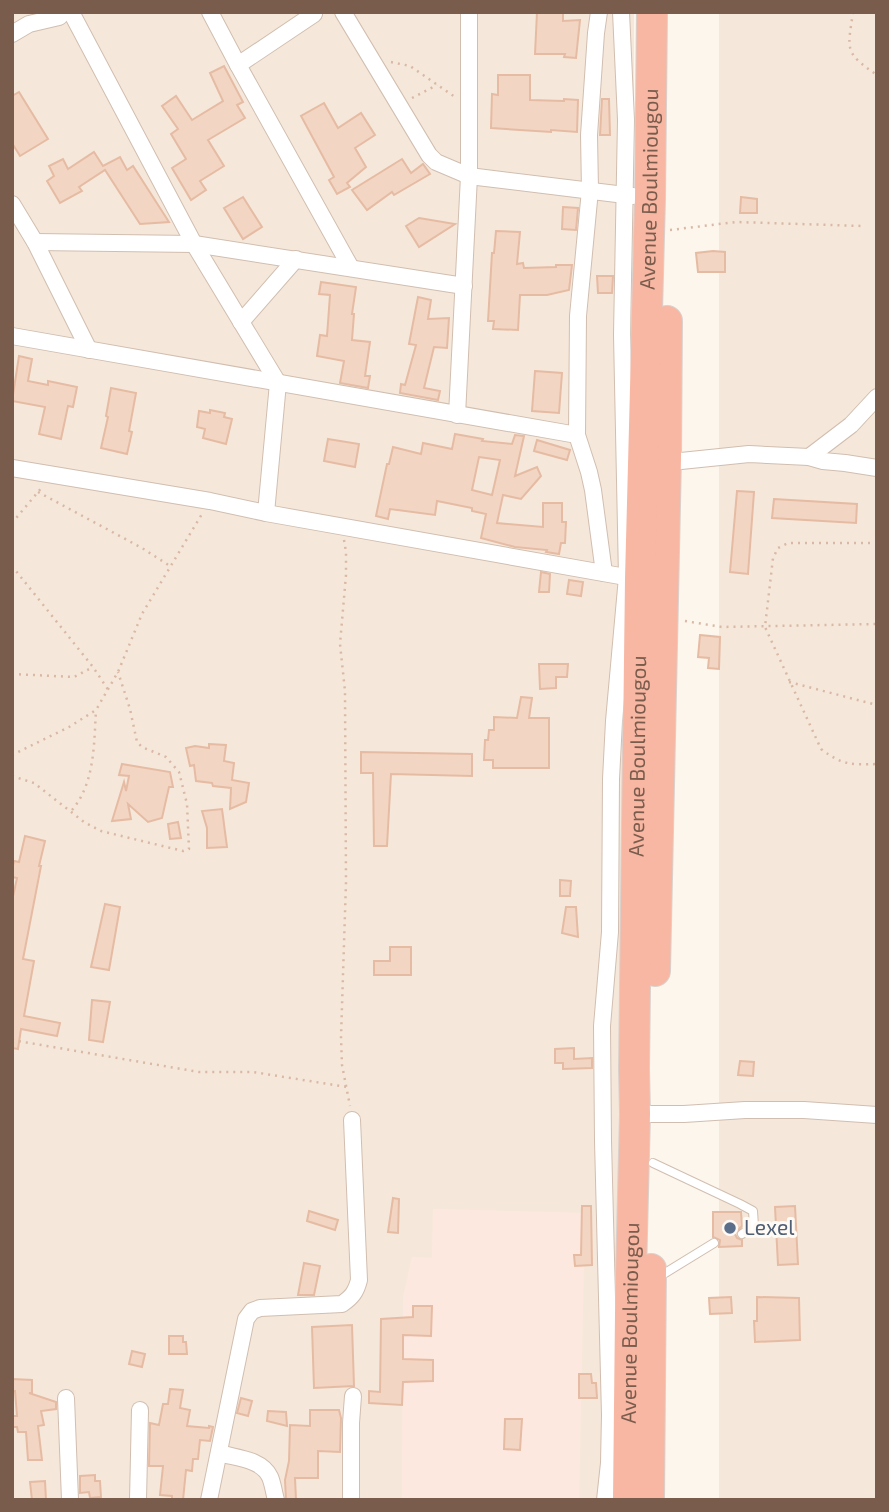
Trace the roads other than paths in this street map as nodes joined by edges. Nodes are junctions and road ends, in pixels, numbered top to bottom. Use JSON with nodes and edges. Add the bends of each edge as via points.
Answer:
{"nodes":[{"id":1,"x":64,"y":12,"type":"edge"},
{"id":2,"x":71,"y":12,"type":"edge"},
{"id":3,"x":211,"y":12,"type":"edge"},
{"id":4,"x":297,"y":12,"type":"edge"},
{"id":5,"x":343,"y":12,"type":"edge"},
{"id":6,"x":469,"y":12,"type":"edge"},
{"id":7,"x":599,"y":12,"type":"edge"},
{"id":8,"x":621,"y":12,"type":"edge"},
{"id":9,"x":652,"y":12,"type":"edge"},
{"id":10,"x":671,"y":12,"type":"edge"},
{"id":11,"x":320,"y":13,"type":"edge"},
{"id":12,"x":12,"y":34,"type":"edge"},
{"id":13,"x":238,"y":65,"type":"junction"},
{"id":14,"x":469,"y":176,"type":"junction"},
{"id":15,"x":590,"y":190,"type":"junction"},
{"id":16,"x":637,"y":197,"type":"junction"},
{"id":17,"x":12,"y":204,"type":"edge"},
{"id":18,"x":35,"y":243,"type":"junction"},
{"id":19,"x":194,"y":244,"type":"junction"},
{"id":20,"x":296,"y":259,"type":"junction"},
{"id":21,"x":351,"y":268,"type":"junction"},
{"id":22,"x":464,"y":286,"type":"junction"},
{"id":23,"x":241,"y":322,"type":"junction"},
{"id":24,"x":12,"y":336,"type":"edge"},
{"id":25,"x":89,"y":350,"type":"junction"},
{"id":26,"x":278,"y":383,"type":"junction"},
{"id":27,"x":877,"y":397,"type":"edge"},
{"id":28,"x":457,"y":415,"type":"junction"},
{"id":29,"x":577,"y":435,"type":"junction"},
{"id":30,"x":809,"y":457,"type":"junction"},
{"id":31,"x":666,"y":458,"type":"junction"},
{"id":32,"x":12,"y":468,"type":"edge"},
{"id":33,"x":877,"y":468,"type":"edge"},
{"id":34,"x":266,"y":513,"type":"junction"},
{"id":35,"x":604,"y":573,"type":"junction"},
{"id":36,"x":633,"y":578,"type":"junction"},
{"id":37,"x":644,"y":1113,"type":"junction"},
{"id":38,"x":877,"y":1115,"type":"edge"},
{"id":39,"x":352,"y":1120,"type":"road end"},
{"id":40,"x":653,"y":1163,"type":"junction"},
{"id":41,"x":742,"y":1234,"type":"dead end"},
{"id":42,"x":714,"y":1243,"type":"dead end"},
{"id":43,"x":651,"y":1281,"type":"junction"},
{"id":44,"x":353,"y":1396,"type":"dead end"},
{"id":45,"x":66,"y":1398,"type":"dead end"},
{"id":46,"x":140,"y":1410,"type":"dead end"},
{"id":47,"x":219,"y":1453,"type":"junction"},
{"id":48,"x":70,"y":1500,"type":"edge"},
{"id":49,"x":138,"y":1500,"type":"edge"},
{"id":50,"x":209,"y":1500,"type":"edge"},
{"id":51,"x":276,"y":1500,"type":"edge"},
{"id":52,"x":351,"y":1500,"type":"edge"},
{"id":53,"x":605,"y":1500,"type":"edge"},
{"id":54,"x":628,"y":1500,"type":"edge"},
{"id":55,"x":649,"y":1500,"type":"edge"}],
"edges":[{"from":1,"to":12,"type":"street"},
{"from":2,"to":19,"type":"street"},
{"from":3,"to":13,"type":"street"},
{"from":4,"to":11,"type":"street"},
{"from":5,"to":14,"type":"street","via":[[429,155]]},
{"from":6,"to":14,"type":"street"},
{"from":7,"to":15,"type":"street","via":[[589,135]]},
{"from":8,"to":16,"type":"street","via":[[626,120]]},
{"from":9,"to":16,"type":"highway","name":"Avenue Boulmiougou"},
{"from":10,"to":31,"type":"highway","name":"Avenue Boulmiougou"},
{"from":11,"to":13,"type":"street"},
{"from":13,"to":21,"type":"street"},
{"from":14,"to":15,"type":"street"},
{"from":14,"to":22,"type":"street"},
{"from":15,"to":16,"type":"street"},
{"from":15,"to":29,"type":"street","via":[[578,316]]},
{"from":16,"to":36,"type":"highway","name":"Avenue Boulmiougou"},
{"from":17,"to":18,"type":"street"},
{"from":18,"to":19,"type":"street"},
{"from":18,"to":25,"type":"street"},
{"from":19,"to":20,"type":"street"},
{"from":19,"to":23,"type":"street"},
{"from":20,"to":21,"type":"street"},
{"from":20,"to":23,"type":"street"},
{"from":21,"to":22,"type":"street"},
{"from":22,"to":28,"type":"street"},
{"from":23,"to":26,"type":"street"},
{"from":24,"to":25,"type":"street"},
{"from":25,"to":26,"type":"street"},
{"from":26,"to":28,"type":"street"},
{"from":26,"to":34,"type":"street"},
{"from":27,"to":30,"type":"street","via":[[851,425]]},
{"from":28,"to":29,"type":"street"},
{"from":29,"to":35,"type":"street","via":[[593,491]]},
{"from":30,"to":31,"type":"street"},
{"from":30,"to":33,"type":"street"},
{"from":31,"to":37,"type":"highway","name":"Avenue Boulmiougou"},
{"from":32,"to":34,"type":"street"},
{"from":34,"to":35,"type":"street"},
{"from":35,"to":36,"type":"street"},
{"from":36,"to":37,"type":"highway","name":"Avenue Boulmiougou","via":[[634,1069]]},
{"from":36,"to":53,"type":"street","via":[[614,721],[610,932],[602,1026],[610,1415]]},
{"from":37,"to":38,"type":"street","via":[[792,1110]]},
{"from":37,"to":40,"type":"highway","name":"Avenue Boulmiougou"},
{"from":37,"to":54,"type":"highway","name":"Avenue Boulmiougou","via":[[630,1314]]},
{"from":39,"to":47,"type":"street","via":[[356,1289],[342,1304],[252,1311],[246,1319]]},
{"from":40,"to":41,"type":"lane","via":[[753,1211],[754,1226]]},
{"from":40,"to":43,"type":"highway","name":"Avenue Boulmiougou"},
{"from":42,"to":43,"type":"lane"},
{"from":43,"to":55,"type":"highway","name":"Avenue Boulmiougou"},
{"from":44,"to":52,"type":"street"},
{"from":45,"to":48,"type":"street"},
{"from":46,"to":49,"type":"street"},
{"from":47,"to":50,"type":"street"},
{"from":47,"to":51,"type":"street","via":[[263,1468]]}]}
